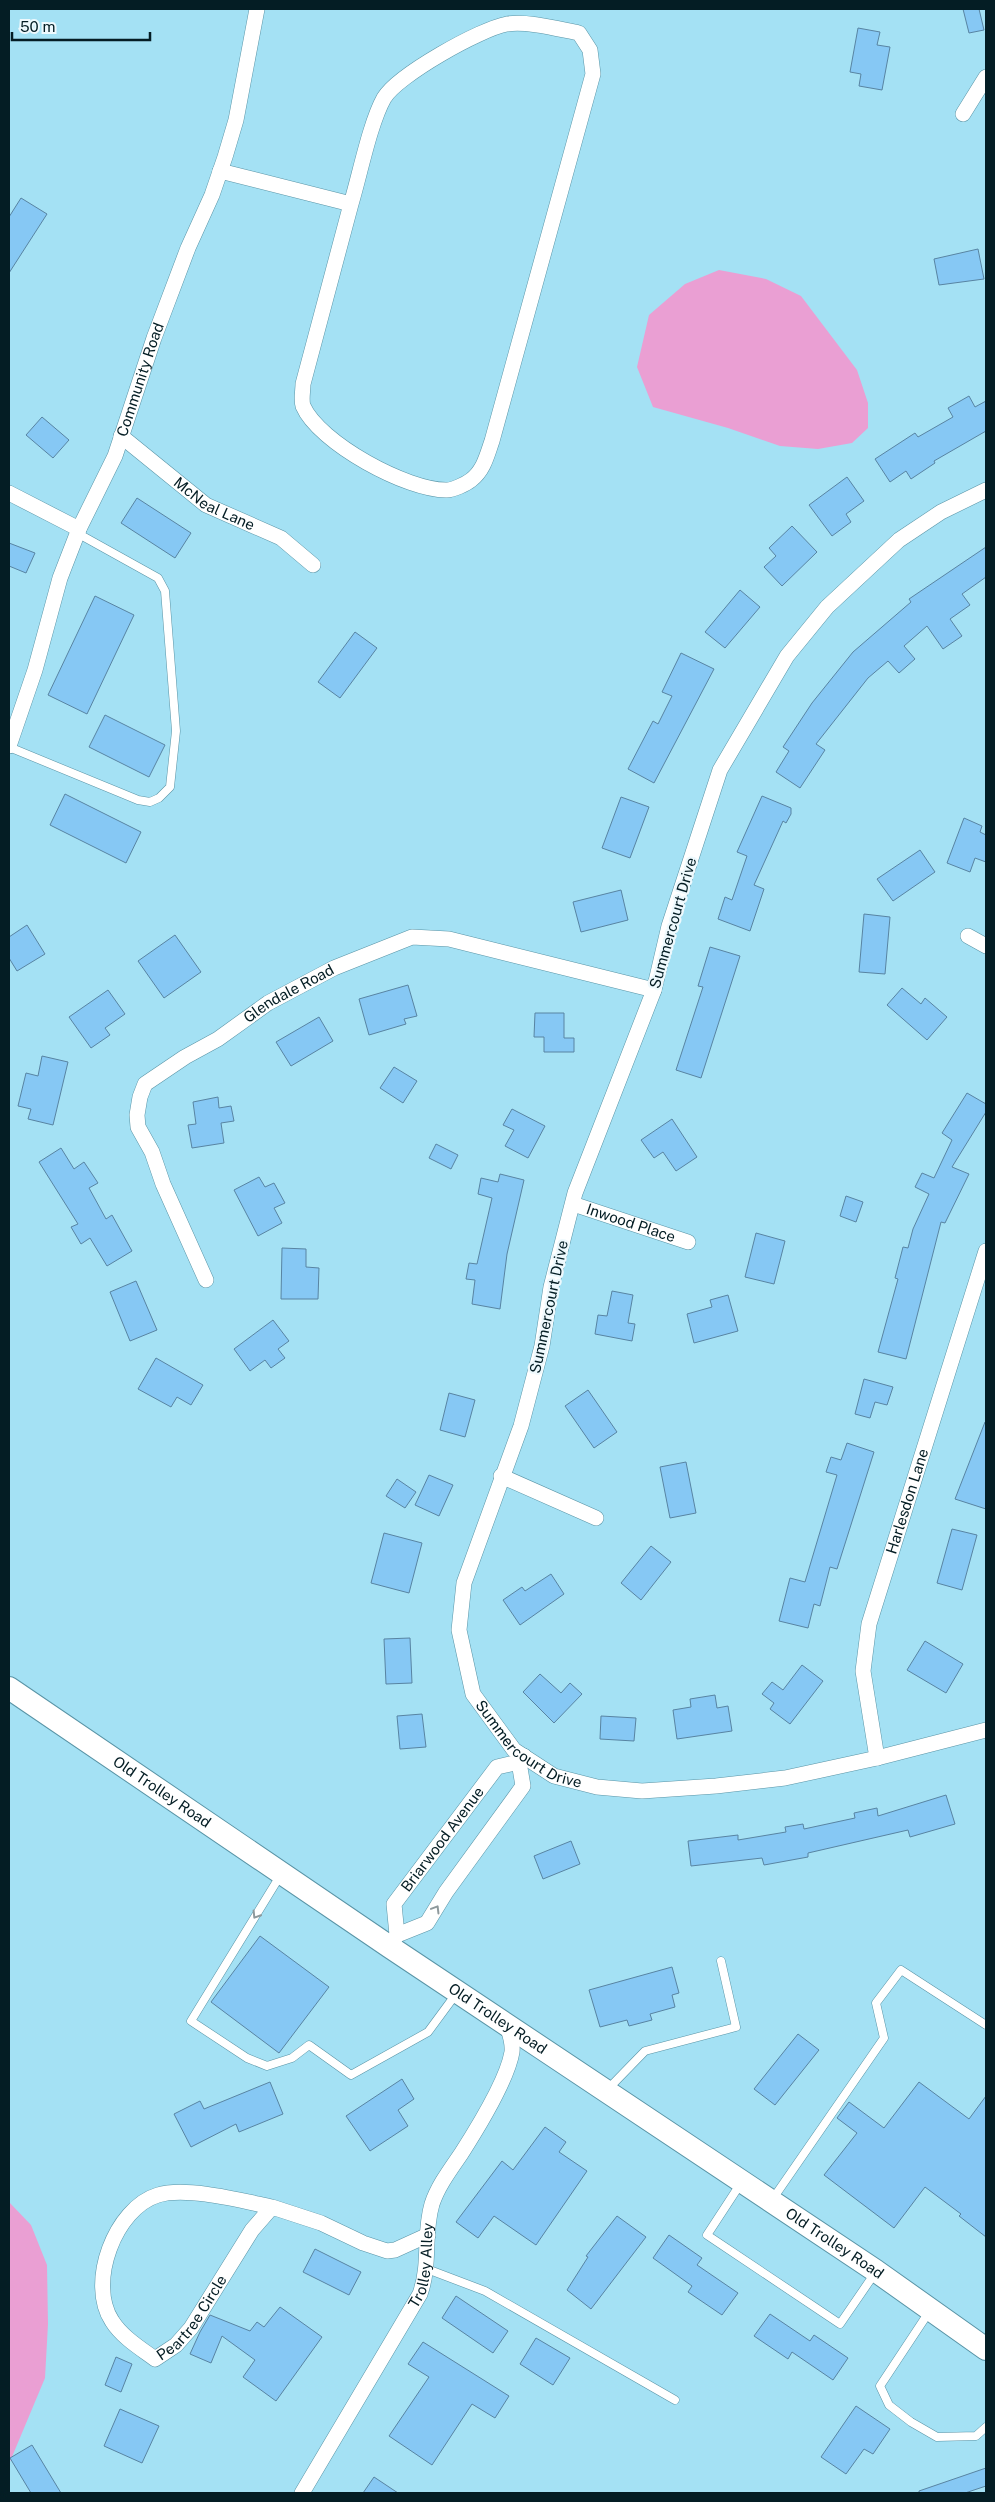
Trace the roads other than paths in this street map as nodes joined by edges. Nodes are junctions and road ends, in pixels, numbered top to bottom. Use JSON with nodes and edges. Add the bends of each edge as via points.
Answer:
{"nodes":[{"id":1,"x":257,"y":9,"type":"edge"},
{"id":2,"x":986,"y":77,"type":"edge"},
{"id":3,"x":963,"y":114,"type":"dead end"},
{"id":4,"x":220,"y":171,"type":"junction"},
{"id":5,"x":351,"y":204,"type":"junction"},
{"id":6,"x":121,"y":436,"type":"junction"},
{"id":7,"x":986,"y":490,"type":"edge"},
{"id":8,"x":9,"y":493,"type":"edge"},
{"id":9,"x":78,"y":531,"type":"junction"},
{"id":10,"x":313,"y":565,"type":"dead end"},
{"id":11,"x":9,"y":747,"type":"edge"},
{"id":12,"x":968,"y":936,"type":"dead end"},
{"id":13,"x":986,"y":946,"type":"edge"},
{"id":14,"x":654,"y":990,"type":"junction"},
{"id":15,"x":573,"y":1204,"type":"junction"},
{"id":16,"x":688,"y":1242,"type":"dead end"},
{"id":17,"x":986,"y":1251,"type":"edge"},
{"id":18,"x":206,"y":1280,"type":"dead end"},
{"id":19,"x":501,"y":1476,"type":"junction"},
{"id":20,"x":596,"y":1518,"type":"dead end"},
{"id":21,"x":9,"y":1688,"type":"edge"},
{"id":22,"x":986,"y":1730,"type":"edge"},
{"id":23,"x":878,"y":1758,"type":"junction"},
{"id":24,"x":521,"y":1759,"type":"junction"},
{"id":25,"x":282,"y":1874,"type":"junction"},
{"id":26,"x":394,"y":1941,"type":"junction"},
{"id":27,"x":721,"y":1961,"type":"dead end"},
{"id":28,"x":457,"y":1992,"type":"junction"},
{"id":29,"x":986,"y":2025,"type":"edge"},
{"id":30,"x":507,"y":2026,"type":"junction"},
{"id":31,"x":607,"y":2090,"type":"junction"},
{"id":32,"x":741,"y":2183,"type":"junction"},
{"id":33,"x":771,"y":2202,"type":"junction"},
{"id":34,"x":272,"y":2207,"type":"junction"},
{"id":35,"x":428,"y":2235,"type":"junction"},
{"id":36,"x":427,"y":2269,"type":"junction"},
{"id":37,"x":876,"y":2271,"type":"junction"},
{"id":38,"x":930,"y":2311,"type":"junction"},
{"id":39,"x":986,"y":2349,"type":"edge"},
{"id":40,"x":676,"y":2400,"type":"dead end"},
{"id":41,"x":986,"y":2427,"type":"edge"},
{"id":42,"x":302,"y":2493,"type":"edge"}],
"edges":[{"from":1,"to":4,"type":"street","name":"Community Road","via":[[236,120]]},
{"from":2,"to":3,"type":"street"},
{"from":4,"to":5,"type":"street"},
{"from":4,"to":6,"type":"street","name":"Community Road","via":[[160,321]]},
{"from":5,"to":5,"type":"street","via":[[378,114],[385,98],[399,81],[474,38],[507,24],[579,33],[590,50],[593,74],[492,441],[482,470],[470,482],[448,490],[423,487],[390,476],[325,434],[303,405],[302,384]]},
{"from":6,"to":9,"type":"street","name":"Community Road","via":[[107,475]]},
{"from":6,"to":10,"type":"street","name":"McNeal Lane","via":[[206,506],[282,538]]},
{"from":7,"to":14,"type":"street","name":"Summercourt Drive","via":[[941,512],[899,540],[827,607],[787,656],[720,770],[669,926]]},
{"from":8,"to":9,"type":"street"},
{"from":9,"to":11,"type":"street","name":"Community Road","via":[[60,578],[35,670]]},
{"from":9,"to":11,"type":"lane","via":[[158,578],[165,591],[176,732],[170,787],[150,802],[138,800]]},
{"from":12,"to":13,"type":"street"},
{"from":14,"to":15,"type":"street","name":"Summercourt Drive","via":[[582,1171]]},
{"from":14,"to":18,"type":"street","name":"Glendale Road","via":[[449,939],[412,937],[334,968],[268,1003],[218,1039],[185,1056],[145,1084],[137,1115],[138,1127],[152,1152]]},
{"from":15,"to":16,"type":"street","name":"Inwood Place"},
{"from":15,"to":19,"type":"street","name":"Summercourt Drive","via":[[521,1426]]},
{"from":17,"to":23,"type":"street","name":"Harlesdon Lane","via":[[869,1624],[863,1671]]},
{"from":19,"to":20,"type":"street"},
{"from":19,"to":24,"type":"street","name":"Summercourt Drive","via":[[464,1583],[459,1630],[473,1694]]},
{"from":21,"to":25,"type":"main road","name":"Old Trolley Road"},
{"from":22,"to":23,"type":"street","name":"Summercourt Drive"},
{"from":23,"to":24,"type":"street","name":"Summercourt Drive","via":[[785,1778],[642,1791],[597,1787],[554,1776]]},
{"from":26,"to":24,"type":"street","one_way":true,"via":[[427,1923],[523,1786]]},
{"from":24,"to":26,"type":"street","name":"Briarwood Avenue","via":[[497,1767],[394,1904]]},
{"from":25,"to":26,"type":"main road","name":"Old Trolley Road"},
{"from":25,"to":28,"type":"lane","one_way":true,"via":[[191,2021],[247,2058],[267,2066],[292,2058],[309,2045],[351,2075],[428,2032]]},
{"from":26,"to":28,"type":"main road","name":"Old Trolley Road"},
{"from":27,"to":31,"type":"lane","via":[[736,2027],[645,2051]]},
{"from":28,"to":30,"type":"main road","name":"Old Trolley Road"},
{"from":29,"to":33,"type":"lane","via":[[901,1970],[876,2003],[884,2038]]},
{"from":30,"to":31,"type":"main road","name":"Old Trolley Road"},
{"from":30,"to":35,"type":"street","name":"Trolley Alley","via":[[512,2052],[506,2071],[468,2143],[444,2178],[433,2203]]},
{"from":31,"to":32,"type":"main road","name":"Old Trolley Road"},
{"from":32,"to":33,"type":"main road","name":"Old Trolley Road"},
{"from":32,"to":37,"type":"lane","via":[[707,2234],[840,2324]]},
{"from":33,"to":37,"type":"main road","name":"Old Trolley Road"},
{"from":34,"to":34,"type":"street","name":"Peartree Circle","via":[[252,2230],[202,2311],[176,2344],[155,2358],[129,2340],[111,2320],[102,2288],[108,2256],[127,2215],[143,2203],[158,2195],[190,2194]]},
{"from":34,"to":35,"type":"street","name":"Peartree Circle","via":[[322,2223],[362,2243],[387,2251]]},
{"from":35,"to":36,"type":"street","name":"Trolley Alley"},
{"from":36,"to":40,"type":"lane","via":[[486,2291]]},
{"from":36,"to":42,"type":"street","name":"Trolley Alley","via":[[415,2306]]},
{"from":37,"to":38,"type":"main road","name":"Old Trolley Road"},
{"from":38,"to":39,"type":"main road","name":"Old Trolley Road"},
{"from":38,"to":41,"type":"lane","via":[[880,2386],[889,2405],[938,2437],[976,2436]]}]}
